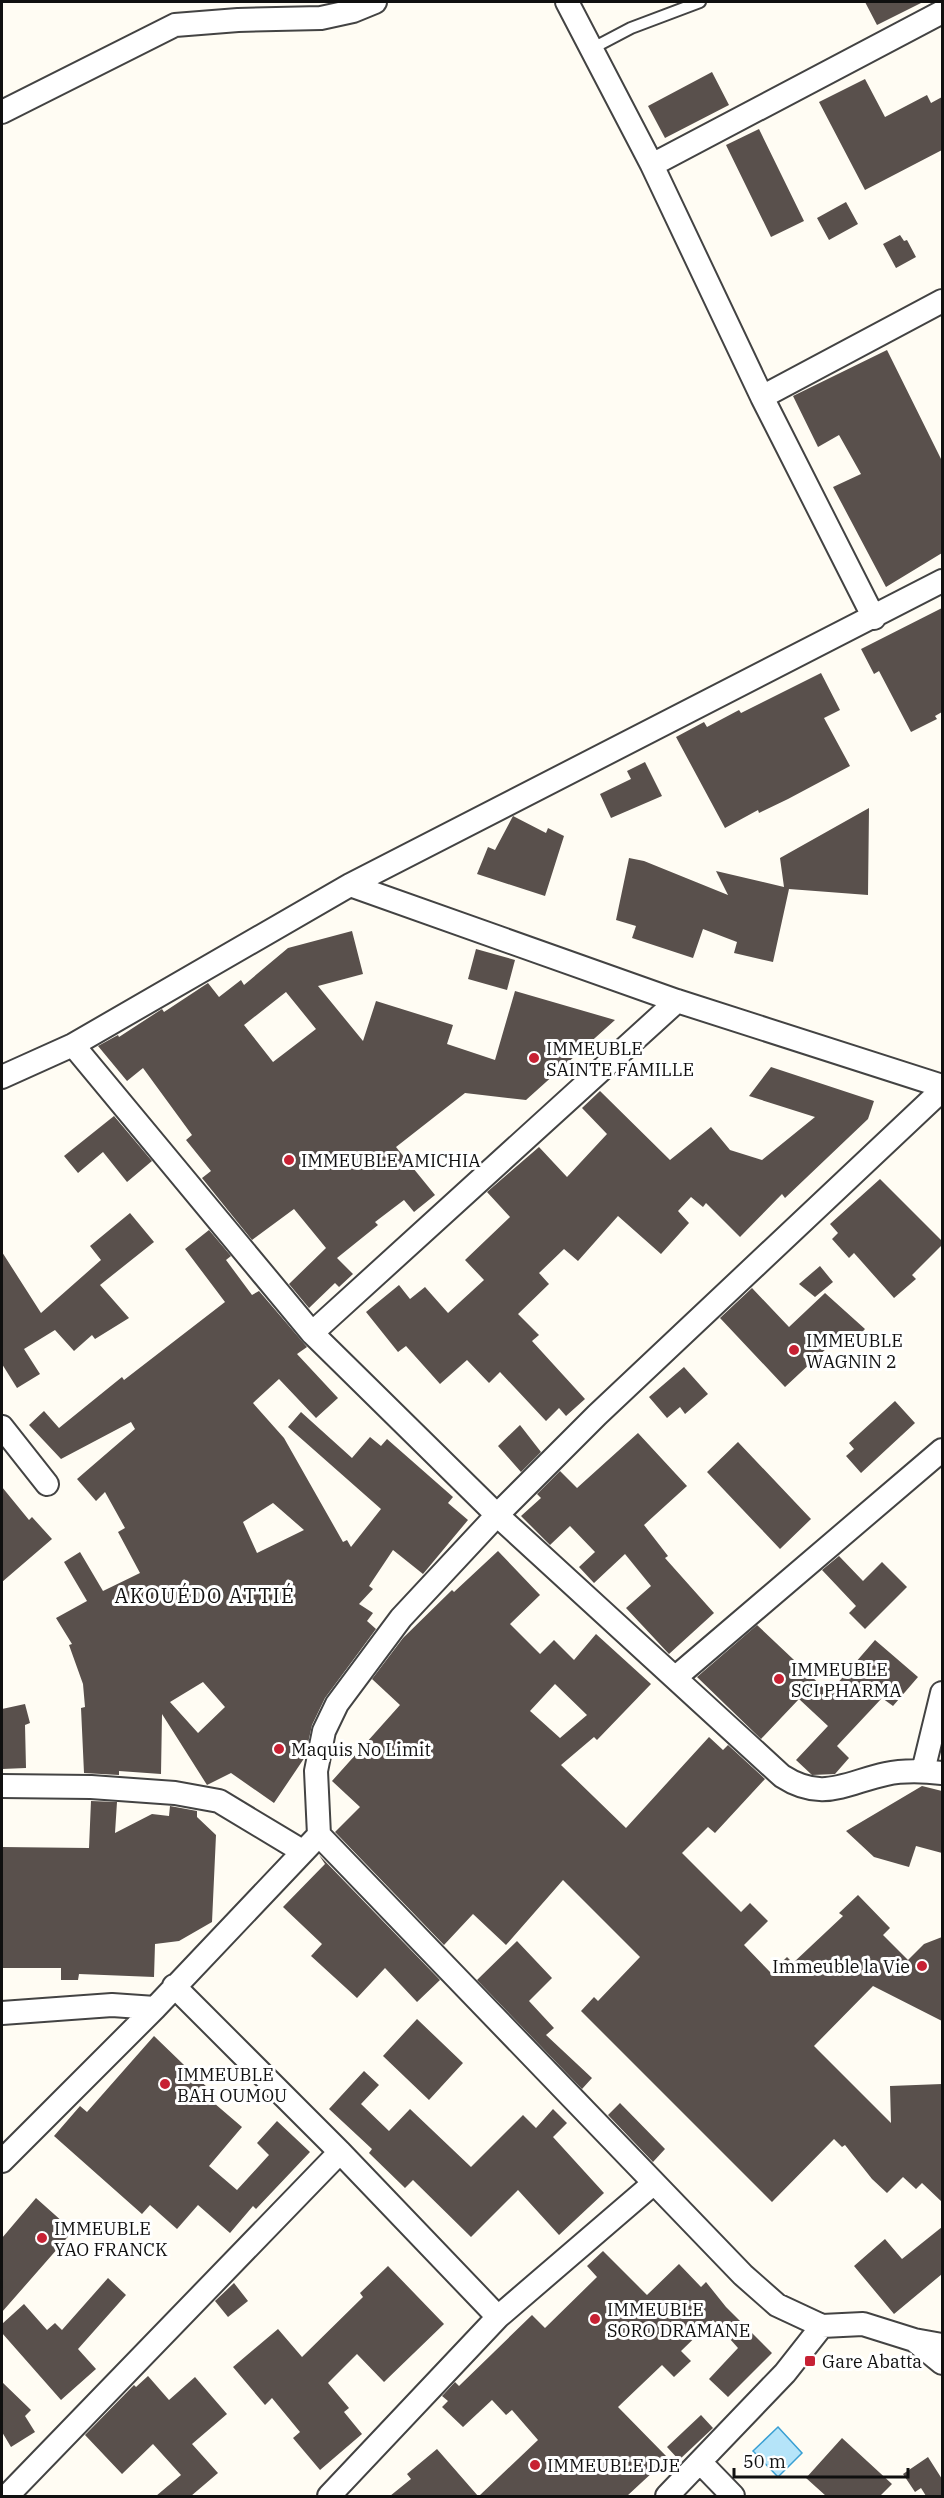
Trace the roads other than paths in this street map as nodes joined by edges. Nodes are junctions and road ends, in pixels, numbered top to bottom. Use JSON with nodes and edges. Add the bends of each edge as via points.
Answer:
{"nodes":[{"id":1,"x":375,"y":2,"type":"edge"},
{"id":2,"x":567,"y":2,"type":"edge"},
{"id":3,"x":700,"y":2,"type":"edge"},
{"id":4,"x":942,"y":12,"type":"edge"},
{"id":5,"x":593,"y":48,"type":"junction"},
{"id":6,"x":2,"y":112,"type":"edge"},
{"id":7,"x":652,"y":165,"type":"junction"},
{"id":8,"x":942,"y":301,"type":"edge"},
{"id":9,"x":762,"y":397,"type":"junction"},
{"id":10,"x":942,"y":581,"type":"edge"},
{"id":11,"x":874,"y":618,"type":"junction"},
{"id":12,"x":350,"y":885,"type":"junction"},
{"id":13,"x":677,"y":1001,"type":"junction"},
{"id":14,"x":73,"y":1046,"type":"junction"},
{"id":15,"x":2,"y":1077,"type":"edge"},
{"id":16,"x":942,"y":1088,"type":"edge"},
{"id":17,"x":312,"y":1333,"type":"junction"},
{"id":18,"x":2,"y":1427,"type":"edge"},
{"id":19,"x":942,"y":1450,"type":"edge"},
{"id":20,"x":47,"y":1484,"type":"dead end"},
{"id":21,"x":497,"y":1515,"type":"junction"},
{"id":22,"x":676,"y":1677,"type":"junction"},
{"id":23,"x":942,"y":1693,"type":"edge"},
{"id":24,"x":933,"y":1772,"type":"edge"},
{"id":25,"x":2,"y":1786,"type":"edge"},
{"id":26,"x":319,"y":1834,"type":"junction"},
{"id":27,"x":302,"y":1851,"type":"junction"},
{"id":28,"x":174,"y":1986,"type":"junction"},
{"id":29,"x":155,"y":2008,"type":"junction"},
{"id":30,"x":2,"y":2013,"type":"edge"},
{"id":31,"x":340,"y":2152,"type":"junction"},
{"id":32,"x":2,"y":2161,"type":"edge"},
{"id":33,"x":654,"y":2183,"type":"junction"},
{"id":34,"x":498,"y":2318,"type":"junction"},
{"id":35,"x":822,"y":2326,"type":"junction"},
{"id":36,"x":914,"y":2340,"type":"junction"},
{"id":37,"x":942,"y":2345,"type":"edge"},
{"id":38,"x":942,"y":2363,"type":"edge"},
{"id":39,"x":701,"y":2463,"type":"junction"},
{"id":40,"x":7,"y":2496,"type":"edge"},
{"id":41,"x":329,"y":2496,"type":"edge"},
{"id":42,"x":667,"y":2496,"type":"edge"},
{"id":43,"x":734,"y":2496,"type":"edge"}],
"edges":[{"from":1,"to":6,"type":"street","via":[[321,18],[175,25]]},
{"from":2,"to":5,"type":"street"},
{"from":3,"to":5,"type":"lane","via":[[631,28]]},
{"from":4,"to":7,"type":"street"},
{"from":5,"to":7,"type":"street"},
{"from":7,"to":9,"type":"street"},
{"from":8,"to":9,"type":"street"},
{"from":9,"to":11,"type":"street"},
{"from":10,"to":11,"type":"street"},
{"from":11,"to":12,"type":"street"},
{"from":12,"to":13,"type":"street"},
{"from":12,"to":14,"type":"street"},
{"from":13,"to":16,"type":"street"},
{"from":13,"to":17,"type":"street"},
{"from":14,"to":15,"type":"street"},
{"from":14,"to":17,"type":"street"},
{"from":16,"to":21,"type":"street"},
{"from":17,"to":21,"type":"street"},
{"from":18,"to":20,"type":"street"},
{"from":19,"to":22,"type":"street"},
{"from":21,"to":22,"type":"street"},
{"from":21,"to":26,"type":"street","via":[[401,1618],[338,1704],[324,1731],[316,1771]]},
{"from":22,"to":24,"type":"street","via":[[797,1786],[818,1791],[887,1773]]},
{"from":23,"to":24,"type":"street"},
{"from":25,"to":27,"type":"street","via":[[91,1787],[175,1793],[219,1801]]},
{"from":26,"to":27,"type":"street"},
{"from":26,"to":33,"type":"street"},
{"from":27,"to":28,"type":"street"},
{"from":28,"to":29,"type":"street"},
{"from":28,"to":31,"type":"street"},
{"from":29,"to":30,"type":"street","via":[[112,2005]]},
{"from":29,"to":32,"type":"street"},
{"from":31,"to":34,"type":"street"},
{"from":31,"to":40,"type":"street"},
{"from":33,"to":34,"type":"street"},
{"from":33,"to":35,"type":"street","via":[[777,2305]]},
{"from":34,"to":41,"type":"street"},
{"from":35,"to":36,"type":"street","via":[[863,2324]]},
{"from":35,"to":39,"type":"street","via":[[785,2373]]},
{"from":36,"to":37,"type":"street"},
{"from":36,"to":38,"type":"street"},
{"from":39,"to":42,"type":"street"},
{"from":39,"to":43,"type":"street"}]}
